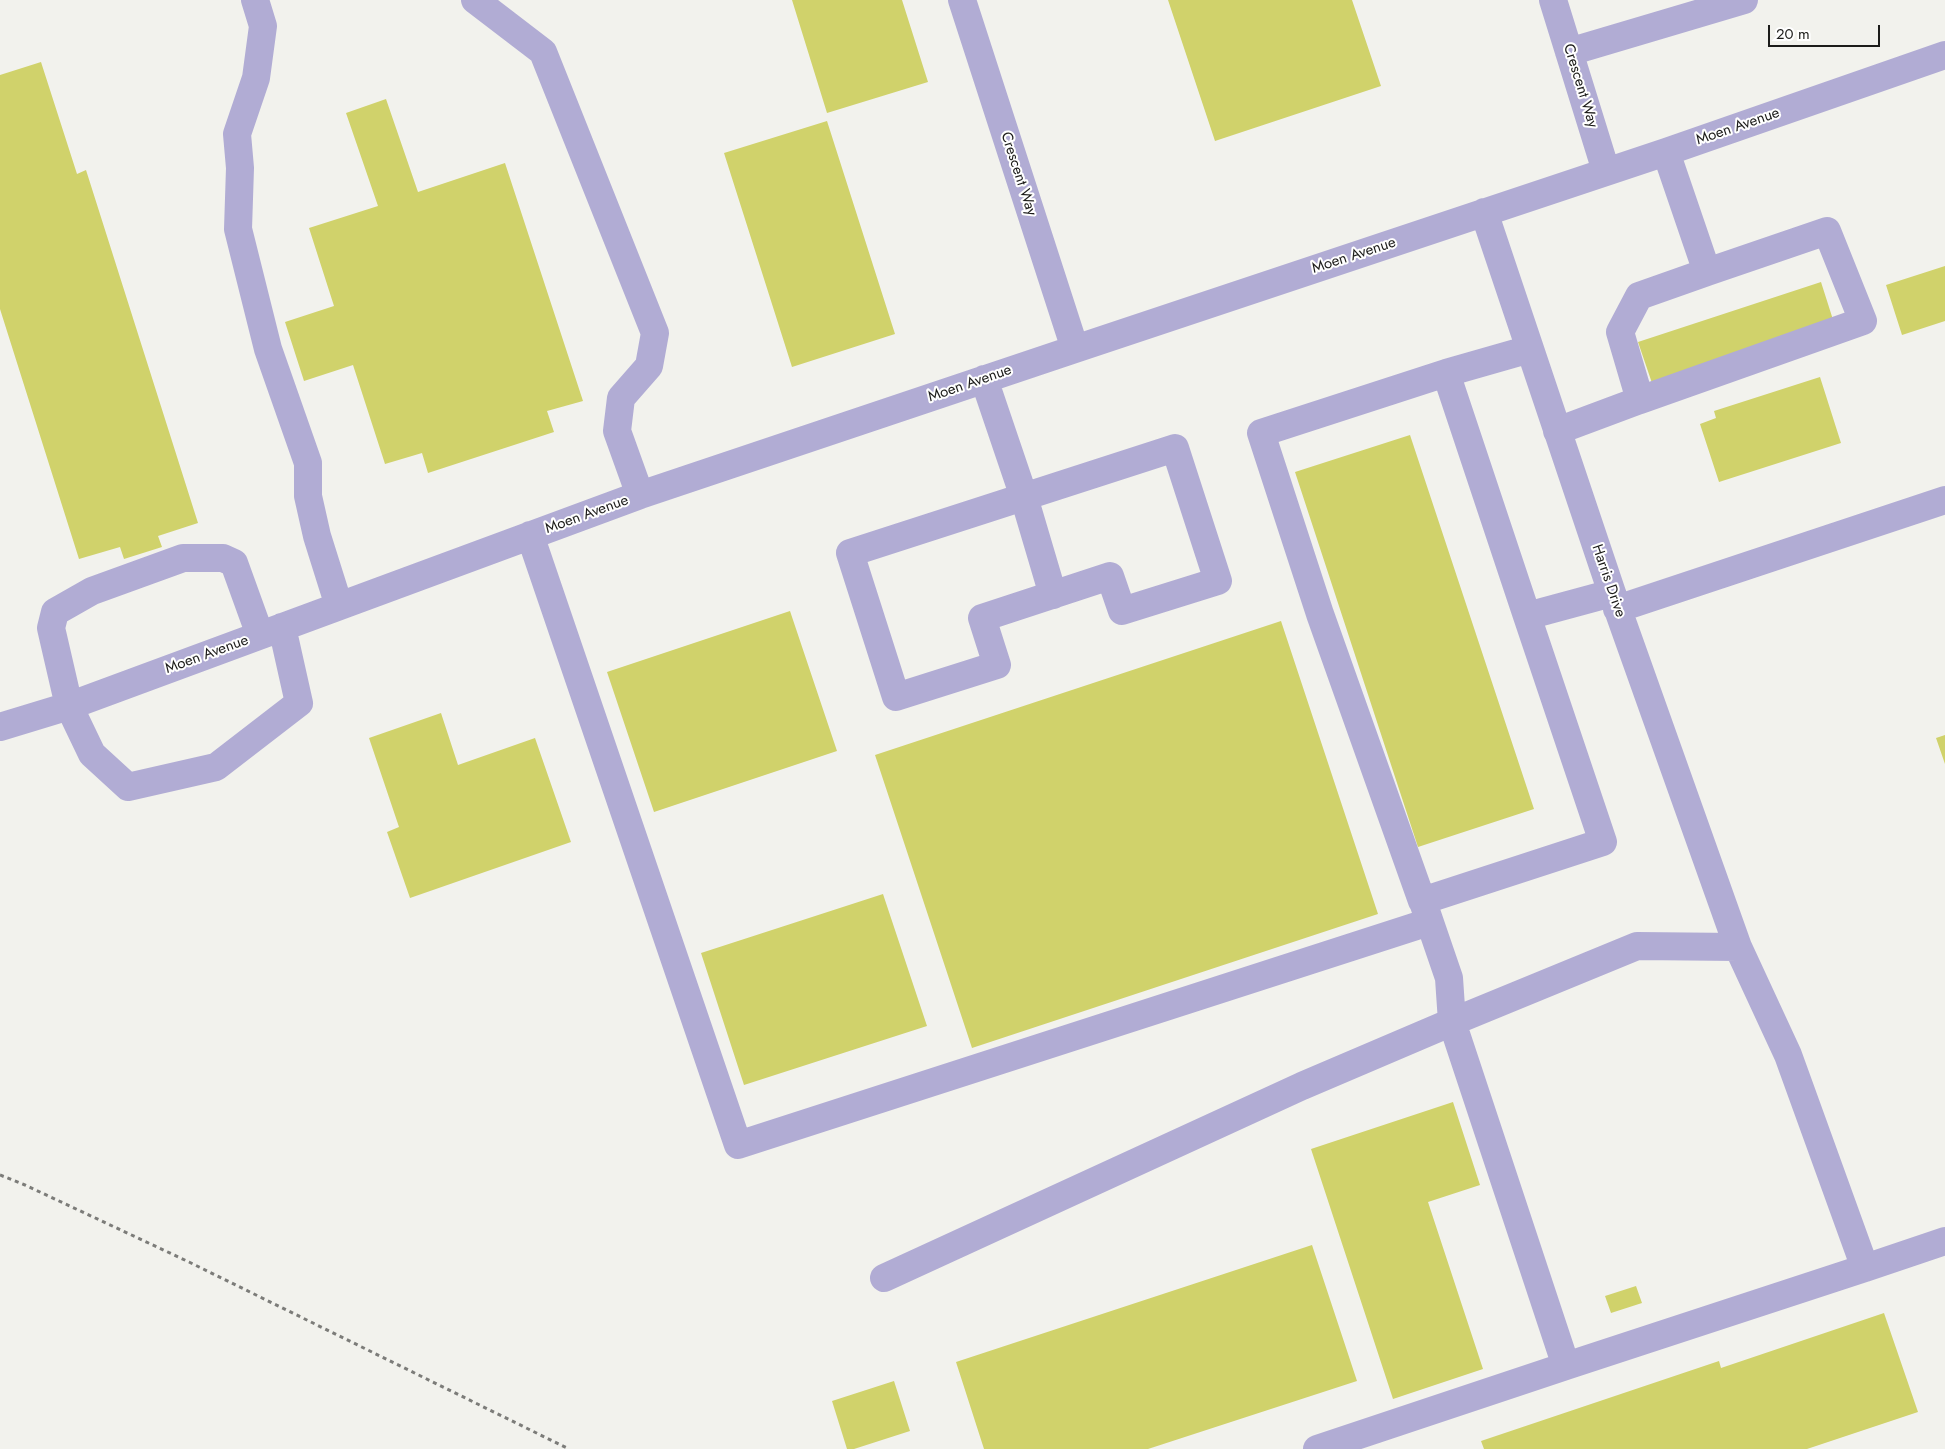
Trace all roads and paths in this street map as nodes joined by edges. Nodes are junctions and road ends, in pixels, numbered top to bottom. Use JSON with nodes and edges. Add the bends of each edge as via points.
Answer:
{"nodes":[{"id":1,"x":255,"y":0,"type":"edge"},
{"id":2,"x":475,"y":0,"type":"edge"},
{"id":3,"x":962,"y":0,"type":"edge"},
{"id":4,"x":1553,"y":0,"type":"edge"},
{"id":5,"x":1744,"y":0,"type":"edge"},
{"id":6,"x":1569,"y":52,"type":"junction"},
{"id":7,"x":1945,"y":55,"type":"edge"},
{"id":8,"x":1666,"y":152,"type":"junction"},
{"id":9,"x":1606,"y":172,"type":"junction"},
{"id":10,"x":1484,"y":212,"type":"junction"},
{"id":11,"x":1707,"y":272,"type":"junction"},
{"id":12,"x":1075,"y":348,"type":"junction"},
{"id":13,"x":1530,"y":349,"type":"junction"},
{"id":14,"x":1446,"y":373,"type":"junction"},
{"id":15,"x":984,"y":379,"type":"junction"},
{"id":16,"x":1640,"y":400,"type":"junction"},
{"id":17,"x":1557,"y":431,"type":"junction"},
{"id":18,"x":640,"y":495,"type":"junction"},
{"id":19,"x":1024,"y":497,"type":"junction"},
{"id":20,"x":1945,"y":500,"type":"edge"},
{"id":21,"x":530,"y":535,"type":"junction"},
{"id":22,"x":1053,"y":595,"type":"junction"},
{"id":23,"x":1614,"y":601,"type":"junction"},
{"id":24,"x":339,"y":606,"type":"junction"},
{"id":25,"x":1527,"y":616,"type":"junction"},
{"id":26,"x":271,"y":631,"type":"junction"},
{"id":27,"x":69,"y":706,"type":"junction"},
{"id":28,"x":0,"y":727,"type":"edge"},
{"id":29,"x":1426,"y":911,"type":"junction"},
{"id":30,"x":1738,"y":947,"type":"junction"},
{"id":31,"x":1452,"y":1022,"type":"junction"},
{"id":32,"x":0,"y":1175,"type":"edge"},
{"id":33,"x":1945,"y":1241,"type":"edge"},
{"id":34,"x":1865,"y":1268,"type":"junction"},
{"id":35,"x":884,"y":1278,"type":"dead end"},
{"id":36,"x":1566,"y":1366,"type":"junction"},
{"id":37,"x":569,"y":1449,"type":"edge"},
{"id":38,"x":1317,"y":1449,"type":"edge"}],
"edges":[{"from":1,"to":24,"type":"street","via":[[263,26],[256,78],[237,134],[240,168],[238,229],[268,349],[308,463],[308,496]]},
{"from":2,"to":18,"type":"street","via":[[544,52],[655,333],[649,366],[621,398],[617,431]]},
{"from":3,"to":12,"type":"street","name":"Crescent Way"},
{"from":4,"to":6,"type":"street","name":"Crescent Way"},
{"from":5,"to":6,"type":"street"},
{"from":6,"to":9,"type":"street","name":"Crescent Way"},
{"from":7,"to":8,"type":"street","name":"Moen Avenue"},
{"from":8,"to":9,"type":"street","name":"Moen Avenue"},
{"from":8,"to":11,"type":"street"},
{"from":9,"to":10,"type":"street","name":"Moen Avenue"},
{"from":10,"to":12,"type":"street","name":"Moen Avenue"},
{"from":10,"to":13,"type":"street","name":"Harris Drive"},
{"from":11,"to":16,"type":"street","via":[[1639,296],[1620,332]]},
{"from":11,"to":16,"type":"street","via":[[1827,231],[1863,321]]},
{"from":12,"to":15,"type":"street","name":"Moen Avenue"},
{"from":13,"to":14,"type":"street"},
{"from":13,"to":17,"type":"street","name":"Harris Drive"},
{"from":14,"to":25,"type":"street"},
{"from":14,"to":29,"type":"street","via":[[1261,432],[1320,614]]},
{"from":15,"to":18,"type":"street","name":"Moen Avenue"},
{"from":15,"to":19,"type":"street"},
{"from":16,"to":17,"type":"street"},
{"from":17,"to":23,"type":"street","name":"Harris Drive"},
{"from":18,"to":21,"type":"street","name":"Moen Avenue"},
{"from":19,"to":22,"type":"street"},
{"from":19,"to":22,"type":"street","via":[[1175,448],[1218,580],[1122,611],[1110,576]]},
{"from":19,"to":22,"type":"street","via":[[850,553],[896,697],[997,664],[982,618]]},
{"from":20,"to":23,"type":"street"},
{"from":21,"to":24,"type":"street","name":"Moen Avenue"},
{"from":21,"to":29,"type":"street","via":[[738,1145]]},
{"from":23,"to":25,"type":"street"},
{"from":23,"to":30,"type":"street","name":"Harris Drive"},
{"from":24,"to":26,"type":"street","name":"Moen Avenue"},
{"from":25,"to":29,"type":"street","via":[[1602,842]]},
{"from":26,"to":27,"type":"street","name":"Moen Avenue"},
{"from":26,"to":27,"type":"street","via":[[234,563],[223,558],[183,558],[92,591],[55,612],[51,628]]},
{"from":26,"to":27,"type":"street","via":[[298,703],[216,767],[128,787],[92,754]]},
{"from":27,"to":28,"type":"street","name":"Moen Avenue"},
{"from":29,"to":31,"type":"street","via":[[1449,978]]},
{"from":30,"to":31,"type":"street","via":[[1637,946]]},
{"from":30,"to":34,"type":"street","name":"Harris Drive","via":[[1788,1055]]},
{"from":31,"to":35,"type":"street","via":[[1302,1086]]},
{"from":31,"to":36,"type":"street"},
{"from":32,"to":37,"type":"path","via":[[198,1267]]},
{"from":33,"to":34,"type":"street"},
{"from":34,"to":36,"type":"street"},
{"from":36,"to":38,"type":"street"}]}
